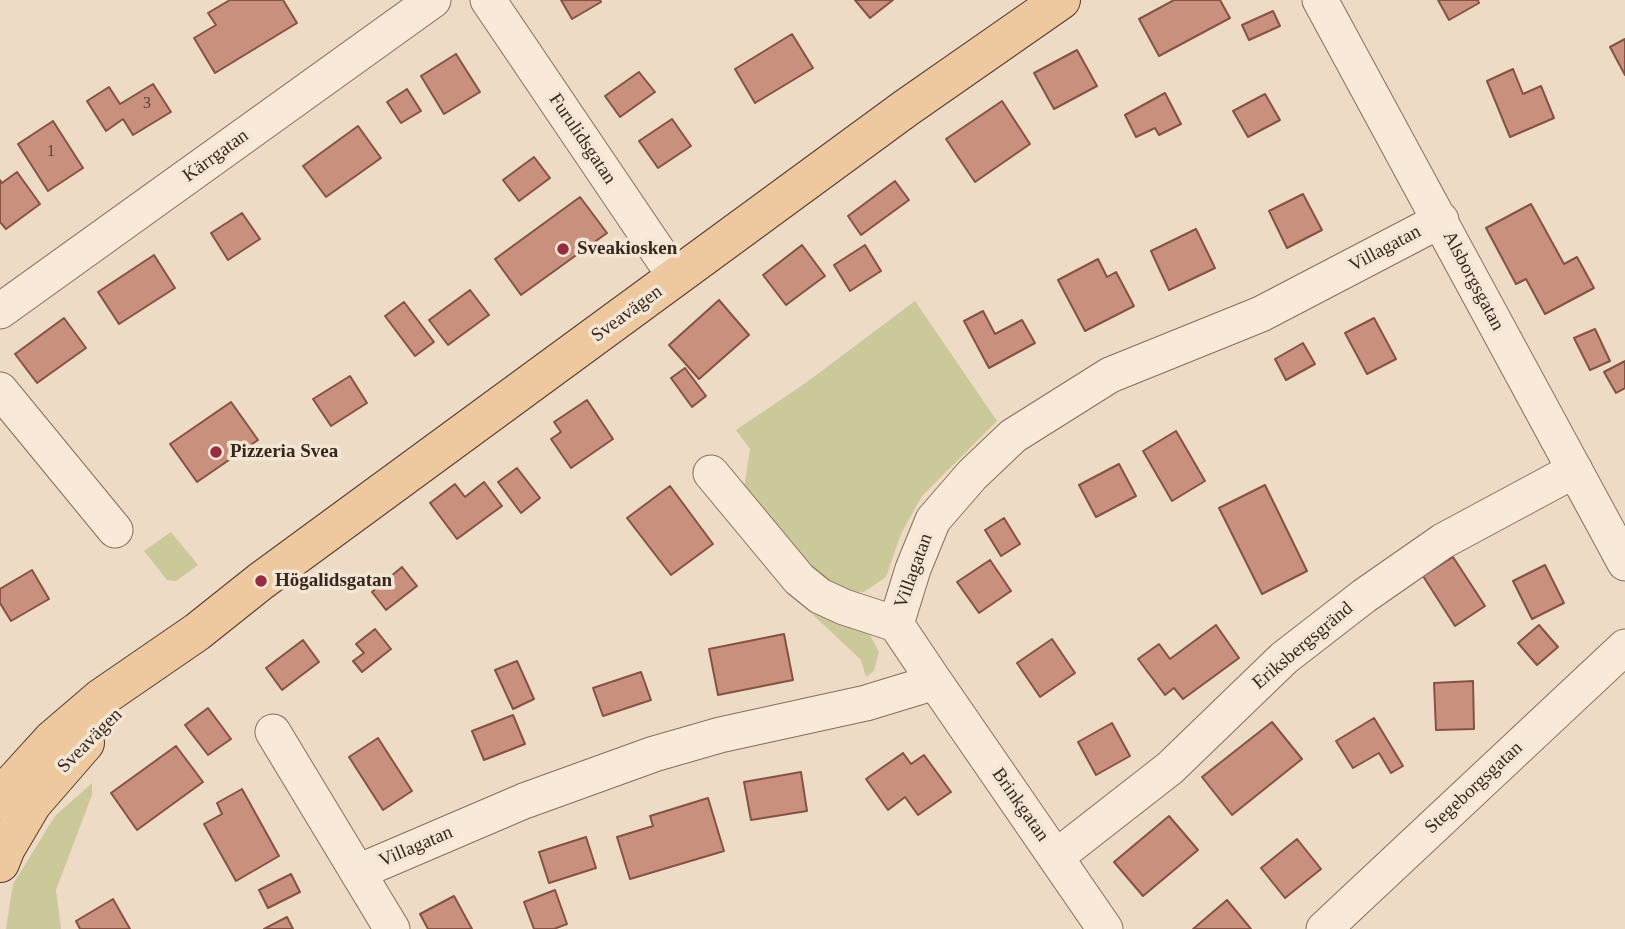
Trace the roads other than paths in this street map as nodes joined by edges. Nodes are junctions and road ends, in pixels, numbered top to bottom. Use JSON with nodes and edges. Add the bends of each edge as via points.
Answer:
{"nodes":[{"id":1,"x":433,"y":0,"type":"edge"},
{"id":2,"x":488,"y":0,"type":"edge"},
{"id":3,"x":1061,"y":0,"type":"edge"},
{"id":4,"x":1320,"y":0,"type":"edge"},
{"id":5,"x":1441,"y":220,"type":"junction"},
{"id":6,"x":676,"y":278,"type":"junction"},
{"id":7,"x":0,"y":311,"type":"edge"},
{"id":8,"x":0,"y":390,"type":"edge"},
{"id":9,"x":1575,"y":470,"type":"junction"},
{"id":10,"x":711,"y":473,"type":"dead end"},
{"id":11,"x":115,"y":530,"type":"dead end"},
{"id":12,"x":1625,"y":563,"type":"edge"},
{"id":13,"x":896,"y":624,"type":"junction"},
{"id":14,"x":197,"y":632,"type":"junction"},
{"id":15,"x":1625,"y":647,"type":"edge"},
{"id":16,"x":935,"y":682,"type":"junction"},
{"id":17,"x":273,"y":732,"type":"dead end"},
{"id":18,"x":0,"y":801,"type":"edge"},
{"id":19,"x":1056,"y":857,"type":"junction"},
{"id":20,"x":0,"y":863,"type":"edge"},
{"id":21,"x":358,"y":872,"type":"junction"},
{"id":22,"x":392,"y":929,"type":"edge"},
{"id":23,"x":1105,"y":929,"type":"edge"},
{"id":24,"x":1324,"y":929,"type":"edge"}],
"edges":[{"from":1,"to":7,"type":"street","name":"Kärrgatan"},
{"from":2,"to":6,"type":"street","name":"Furulidsgatan"},
{"from":3,"to":6,"type":"main road","name":"Sveavägen"},
{"from":4,"to":5,"type":"street","name":"Alsborgsgatan"},
{"from":5,"to":9,"type":"street","name":"Alsborgsgatan"},
{"from":5,"to":13,"type":"street","name":"Villagatan","via":[[1261,314],[1110,375],[1013,436],[933,520]]},
{"from":6,"to":14,"type":"main road","name":"Sveavägen"},
{"from":8,"to":11,"type":"street"},
{"from":9,"to":12,"type":"street","name":"Alsborgsgatan"},
{"from":9,"to":19,"type":"street","name":"Eriksbergsgränd","via":[[1443,541],[1364,596],[1284,658],[1170,768]]},
{"from":10,"to":13,"type":"street","via":[[799,579],[820,596]]},
{"from":13,"to":16,"type":"street","name":"Villagatan"},
{"from":14,"to":18,"type":"main road","name":"Sveavägen","via":[[101,698],[52,740]]},
{"from":14,"to":20,"type":"main road","name":"Sveavägen","via":[[76,752],[32,804]]},
{"from":15,"to":24,"type":"street","name":"Stegeborgsgatan"},
{"from":16,"to":19,"type":"street","name":"Brinkgatan"},
{"from":16,"to":21,"type":"street","name":"Villagatan","via":[[654,754],[524,801]]},
{"from":17,"to":21,"type":"street"},
{"from":19,"to":23,"type":"street","name":"Brinkgatan"},
{"from":21,"to":22,"type":"street"}]}
